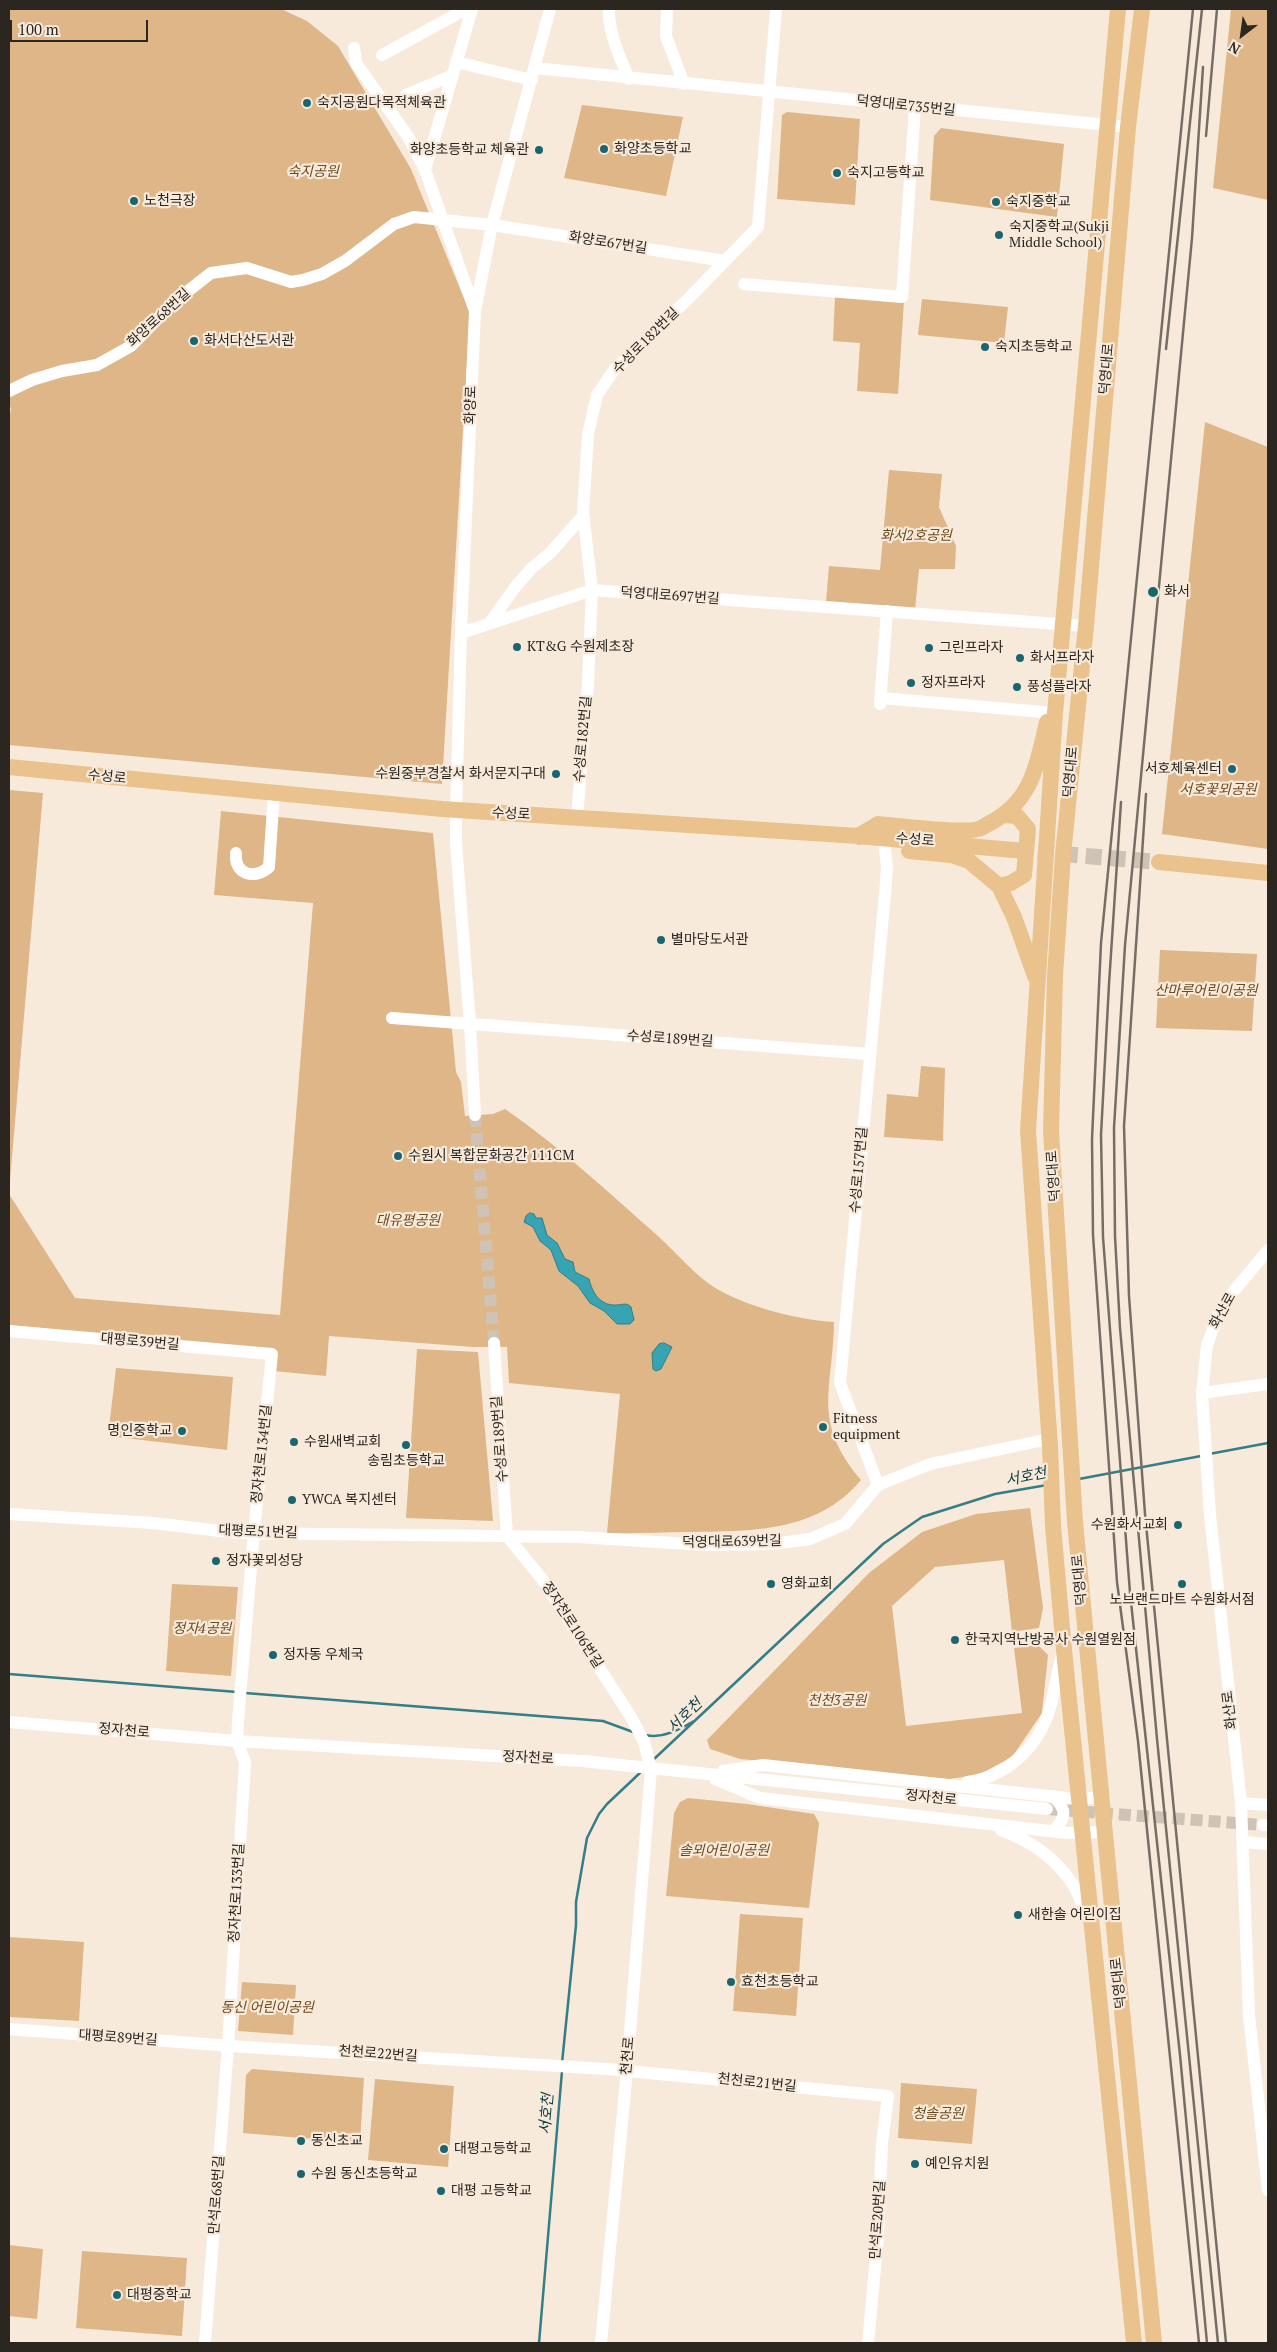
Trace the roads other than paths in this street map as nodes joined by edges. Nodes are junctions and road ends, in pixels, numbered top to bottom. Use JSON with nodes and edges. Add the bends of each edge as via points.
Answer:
{"nodes":[{"id":1,"x":466,"y":9,"type":"edge"},
{"id":2,"x":472,"y":9,"type":"edge"},
{"id":3,"x":550,"y":9,"type":"edge"},
{"id":4,"x":609,"y":9,"type":"edge"},
{"id":5,"x":667,"y":9,"type":"edge"},
{"id":6,"x":776,"y":9,"type":"edge"},
{"id":7,"x":1118,"y":9,"type":"edge"},
{"id":8,"x":1142,"y":9,"type":"edge"},
{"id":9,"x":354,"y":48,"type":"dead end"},
{"id":10,"x":382,"y":55,"type":"dead end"},
{"id":11,"x":455,"y":68,"type":"junction"},
{"id":12,"x":534,"y":74,"type":"junction"},
{"id":13,"x":629,"y":79,"type":"junction"},
{"id":14,"x":684,"y":84,"type":"junction"},
{"id":15,"x":768,"y":92,"type":"junction"},
{"id":16,"x":406,"y":95,"type":"dead end"},
{"id":17,"x":916,"y":107,"type":"junction"},
{"id":18,"x":1106,"y":125,"type":"junction"},
{"id":19,"x":1128,"y":127,"type":"junction"},
{"id":20,"x":425,"y":170,"type":"junction"},
{"id":21,"x":442,"y":218,"type":"junction"},
{"id":22,"x":492,"y":225,"type":"junction"},
{"id":23,"x":724,"y":261,"type":"junction"},
{"id":24,"x":744,"y":284,"type":"dead end"},
{"id":25,"x":475,"y":311,"type":"junction"},
{"id":26,"x":9,"y":391,"type":"edge"},
{"id":27,"x":583,"y":516,"type":"junction"},
{"id":28,"x":592,"y":590,"type":"junction"},
{"id":29,"x":886,"y":611,"type":"junction"},
{"id":30,"x":489,"y":624,"type":"junction"},
{"id":31,"x":1063,"y":624,"type":"junction"},
{"id":32,"x":1086,"y":626,"type":"junction"},
{"id":33,"x":461,"y":633,"type":"junction"},
{"id":34,"x":1052,"y":713,"type":"junction"},
{"id":35,"x":9,"y":767,"type":"edge"},
{"id":36,"x":274,"y":793,"type":"junction"},
{"id":37,"x":456,"y":810,"type":"junction"},
{"id":38,"x":1004,"y":815,"type":"junction"},
{"id":39,"x":577,"y":818,"type":"junction"},
{"id":40,"x":858,"y":836,"type":"junction"},
{"id":41,"x":885,"y":849,"type":"junction"},
{"id":42,"x":1013,"y":850,"type":"tunnel mouth"},
{"id":43,"x":236,"y":853,"type":"dead end"},
{"id":44,"x":1159,"y":862,"type":"tunnel mouth"},
{"id":45,"x":1268,"y":873,"type":"edge"},
{"id":46,"x":999,"y":886,"type":"junction"},
{"id":47,"x":1038,"y":984,"type":"junction"},
{"id":48,"x":392,"y":1018,"type":"dead end"},
{"id":49,"x":470,"y":1024,"type":"junction"},
{"id":50,"x":869,"y":1054,"type":"junction"},
{"id":51,"x":475,"y":1115,"type":"tunnel mouth"},
{"id":52,"x":1268,"y":1250,"type":"edge"},
{"id":53,"x":9,"y":1331,"type":"edge"},
{"id":54,"x":494,"y":1343,"type":"tunnel mouth"},
{"id":55,"x":272,"y":1354,"type":"joint"},
{"id":56,"x":1268,"y":1384,"type":"edge"},
{"id":57,"x":1202,"y":1393,"type":"junction"},
{"id":58,"x":1049,"y":1442,"type":"junction"},
{"id":59,"x":878,"y":1485,"type":"junction"},
{"id":60,"x":9,"y":1514,"type":"edge"},
{"id":61,"x":254,"y":1532,"type":"junction"},
{"id":62,"x":507,"y":1536,"type":"junction"},
{"id":63,"x":1064,"y":1650,"type":"junction"},
{"id":64,"x":9,"y":1722,"type":"edge"},
{"id":65,"x":237,"y":1741,"type":"junction"},
{"id":66,"x":651,"y":1769,"type":"junction"},
{"id":67,"x":703,"y":1774,"type":"junction"},
{"id":68,"x":949,"y":1784,"type":"junction"},
{"id":69,"x":1052,"y":1796,"type":"junction"},
{"id":70,"x":1079,"y":1798,"type":"junction"},
{"id":71,"x":1101,"y":1798,"type":"junction"},
{"id":72,"x":1240,"y":1803,"type":"junction"},
{"id":73,"x":1268,"y":1805,"type":"edge"},
{"id":74,"x":1047,"y":1809,"type":"tunnel mouth"},
{"id":75,"x":977,"y":1822,"type":"junction"},
{"id":76,"x":1053,"y":1831,"type":"junction"},
{"id":77,"x":1104,"y":1832,"type":"junction"},
{"id":78,"x":1083,"y":1833,"type":"junction"},
{"id":79,"x":1244,"y":1842,"type":"junction"},
{"id":80,"x":1268,"y":1844,"type":"edge"},
{"id":81,"x":1093,"y":1927,"type":"junction"},
{"id":82,"x":9,"y":2029,"type":"edge"},
{"id":83,"x":228,"y":2046,"type":"junction"},
{"id":84,"x":627,"y":2070,"type":"junction"},
{"id":85,"x":888,"y":2096,"type":"joint"},
{"id":86,"x":1268,"y":2190,"type":"edge"},
{"id":87,"x":206,"y":2343,"type":"edge"},
{"id":88,"x":601,"y":2343,"type":"edge"},
{"id":89,"x":868,"y":2343,"type":"edge"},
{"id":90,"x":1134,"y":2343,"type":"edge"},
{"id":91,"x":1154,"y":2343,"type":"edge"}],
"edges":[{"from":1,"to":10,"type":"street"},
{"from":2,"to":11,"type":"street"},
{"from":3,"to":12,"type":"street","name":"화양로"},
{"from":4,"to":13,"type":"street","via":[[618,53]]},
{"from":5,"to":14,"type":"street","via":[[666,36]]},
{"from":6,"to":15,"type":"street","name":"수성로182번길"},
{"from":7,"to":18,"type":"main road","name":"덕영대로"},
{"from":8,"to":19,"type":"main road","name":"덕영대로"},
{"from":9,"to":20,"type":"street","via":[[358,68],[409,138]]},
{"from":11,"to":12,"type":"street","name":"덕영대로735번길"},
{"from":11,"to":16,"type":"street"},
{"from":11,"to":20,"type":"street"},
{"from":12,"to":13,"type":"street","name":"덕영대로735번길"},
{"from":12,"to":22,"type":"street","name":"화양로"},
{"from":13,"to":14,"type":"street","name":"덕영대로735번길"},
{"from":14,"to":15,"type":"street","name":"덕영대로735번길"},
{"from":15,"to":17,"type":"street","name":"덕영대로735번길"},
{"from":15,"to":23,"type":"street","name":"수성로182번길","via":[[758,227]]},
{"from":17,"to":18,"type":"street","name":"덕영대로735번길"},
{"from":17,"to":24,"type":"street","via":[[902,297]]},
{"from":18,"to":19,"type":"street","name":"덕영대로735번길"},
{"from":18,"to":31,"type":"main road","name":"덕영대로"},
{"from":19,"to":32,"type":"main road","name":"덕영대로"},
{"from":20,"to":21,"type":"street"},
{"from":21,"to":22,"type":"street","name":"화양로68번길"},
{"from":21,"to":25,"type":"street"},
{"from":21,"to":26,"type":"street","name":"화양로68번길","via":[[414,217],[394,224],[345,261],[303,280],[291,282],[247,268],[211,273],[174,302],[130,346],[97,365],[47,376]]},
{"from":22,"to":23,"type":"street","name":"화양로67번길"},
{"from":22,"to":25,"type":"street","name":"화양로"},
{"from":23,"to":27,"type":"street","name":"수성로182번길","via":[[614,370],[597,395],[588,434]]},
{"from":25,"to":33,"type":"street","name":"화양로"},
{"from":27,"to":28,"type":"street","name":"수성로182번길"},
{"from":27,"to":30,"type":"street","via":[[516,586]]},
{"from":28,"to":29,"type":"street","name":"덕영대로697번길"},
{"from":28,"to":30,"type":"street","name":"덕영대로697번길"},
{"from":28,"to":39,"type":"street","name":"수성로182번길"},
{"from":29,"to":31,"type":"street","name":"덕영대로697번길"},
{"from":29,"to":34,"type":"street","via":[[881,701]]},
{"from":30,"to":33,"type":"street","name":"덕영대로697번길"},
{"from":31,"to":32,"type":"street","name":"덕영대로697번길"},
{"from":31,"to":34,"type":"main road","name":"덕영대로"},
{"from":32,"to":71,"type":"main road","name":"덕영대로","via":[[1054,976],[1051,1131],[1075,1522]]},
{"from":33,"to":37,"type":"street","name":"화양로"},
{"from":34,"to":38,"type":"main road","via":[[1025,792]]},
{"from":34,"to":47,"type":"main road","name":"덕영대로"},
{"from":35,"to":36,"type":"main road","name":"수성로"},
{"from":36,"to":37,"type":"main road","name":"수성로"},
{"from":36,"to":43,"type":"street","via":[[269,867],[252,876],[238,867]]},
{"from":37,"to":39,"type":"main road","name":"수성로"},
{"from":37,"to":49,"type":"street"},
{"from":38,"to":40,"type":"main road","via":[[977,830],[878,824]]},
{"from":38,"to":46,"type":"main road","via":[[1018,816],[1028,829],[1024,875]]},
{"from":39,"to":40,"type":"main road","name":"수성로"},
{"from":40,"to":41,"type":"main road"},
{"from":40,"to":42,"type":"main road","name":"수성로"},
{"from":41,"to":46,"type":"main road","via":[[951,855],[969,861]]},
{"from":41,"to":50,"type":"street","name":"수성로157번길","via":[[886,885]]},
{"from":44,"to":45,"type":"main road"},
{"from":46,"to":47,"type":"main road"},
{"from":47,"to":58,"type":"main road","name":"덕영대로","via":[[1028,1131]]},
{"from":48,"to":49,"type":"street","name":"수성로189번길"},
{"from":49,"to":50,"type":"street","name":"수성로189번길"},
{"from":49,"to":51,"type":"street"},
{"from":50,"to":59,"type":"street","name":"수성로157번길","via":[[840,1383]]},
{"from":52,"to":57,"type":"street","name":"화산로","via":[[1219,1313],[1207,1345]]},
{"from":53,"to":55,"type":"street","name":"대평로39번길"},
{"from":54,"to":62,"type":"street","name":"수성로189번길"},
{"from":55,"to":61,"type":"street","name":"정자천로134번길"},
{"from":56,"to":57,"type":"street"},
{"from":57,"to":72,"type":"street","name":"화산로","via":[[1222,1645]]},
{"from":58,"to":59,"type":"street","name":"덕영대로639번길","via":[[930,1464]]},
{"from":58,"to":63,"type":"main road","name":"덕영대로"},
{"from":59,"to":62,"type":"street","name":"덕영대로639번길","via":[[845,1524],[810,1539],[772,1544],[712,1545]]},
{"from":60,"to":61,"type":"street","name":"대평로51번길"},
{"from":61,"to":62,"type":"street","name":"대평로51번길"},
{"from":61,"to":65,"type":"street","name":"정자천로134번길"},
{"from":62,"to":66,"type":"street","name":"정자천로106번길","via":[[542,1579],[631,1717],[644,1742]]},
{"from":63,"to":68,"type":"street","via":[[1048,1715],[1029,1747],[1012,1765],[979,1781]]},
{"from":63,"to":70,"type":"main road","name":"덕영대로"},
{"from":64,"to":65,"type":"street","name":"정자천로"},
{"from":65,"to":66,"type":"street","name":"정자천로","via":[[582,1761]]},
{"from":65,"to":83,"type":"street","name":"정자천로133번길","via":[[245,1762]]},
{"from":66,"to":67,"type":"street","name":"정자천로"},
{"from":66,"to":84,"type":"street","name":"천천로"},
{"from":67,"to":68,"type":"street","via":[[763,1765]]},
{"from":67,"to":74,"type":"street","name":"정자천로"},
{"from":67,"to":75,"type":"street","via":[[760,1798]]},
{"from":68,"to":69,"type":"street"},
{"from":69,"to":70,"type":"street"},
{"from":69,"to":76,"type":"street","via":[[1061,1804],[1064,1814],[1062,1822]]},
{"from":70,"to":71,"type":"street"},
{"from":70,"to":78,"type":"main road","name":"덕영대로"},
{"from":71,"to":77,"type":"main road","name":"덕영대로"},
{"from":72,"to":73,"type":"street"},
{"from":72,"to":79,"type":"street","name":"화산로"},
{"from":75,"to":76,"type":"street"},
{"from":75,"to":81,"type":"street","via":[[1035,1846],[1053,1862],[1072,1883]]},
{"from":76,"to":78,"type":"street"},
{"from":77,"to":78,"type":"street"},
{"from":77,"to":91,"type":"main road","name":"덕영대로"},
{"from":78,"to":81,"type":"main road","name":"덕영대로"},
{"from":79,"to":80,"type":"street"},
{"from":79,"to":86,"type":"street","name":"화산로","via":[[1249,2015]]},
{"from":81,"to":90,"type":"main road","name":"덕영대로"},
{"from":82,"to":83,"type":"street","name":"대평로89번길"},
{"from":83,"to":84,"type":"street","name":"천천로22번길"},
{"from":83,"to":87,"type":"street","name":"만석로68번길"},
{"from":84,"to":85,"type":"street","name":"천천로21번길"},
{"from":84,"to":88,"type":"street","name":"천천로"},
{"from":85,"to":89,"type":"street","name":"만석로20번길"}]}
